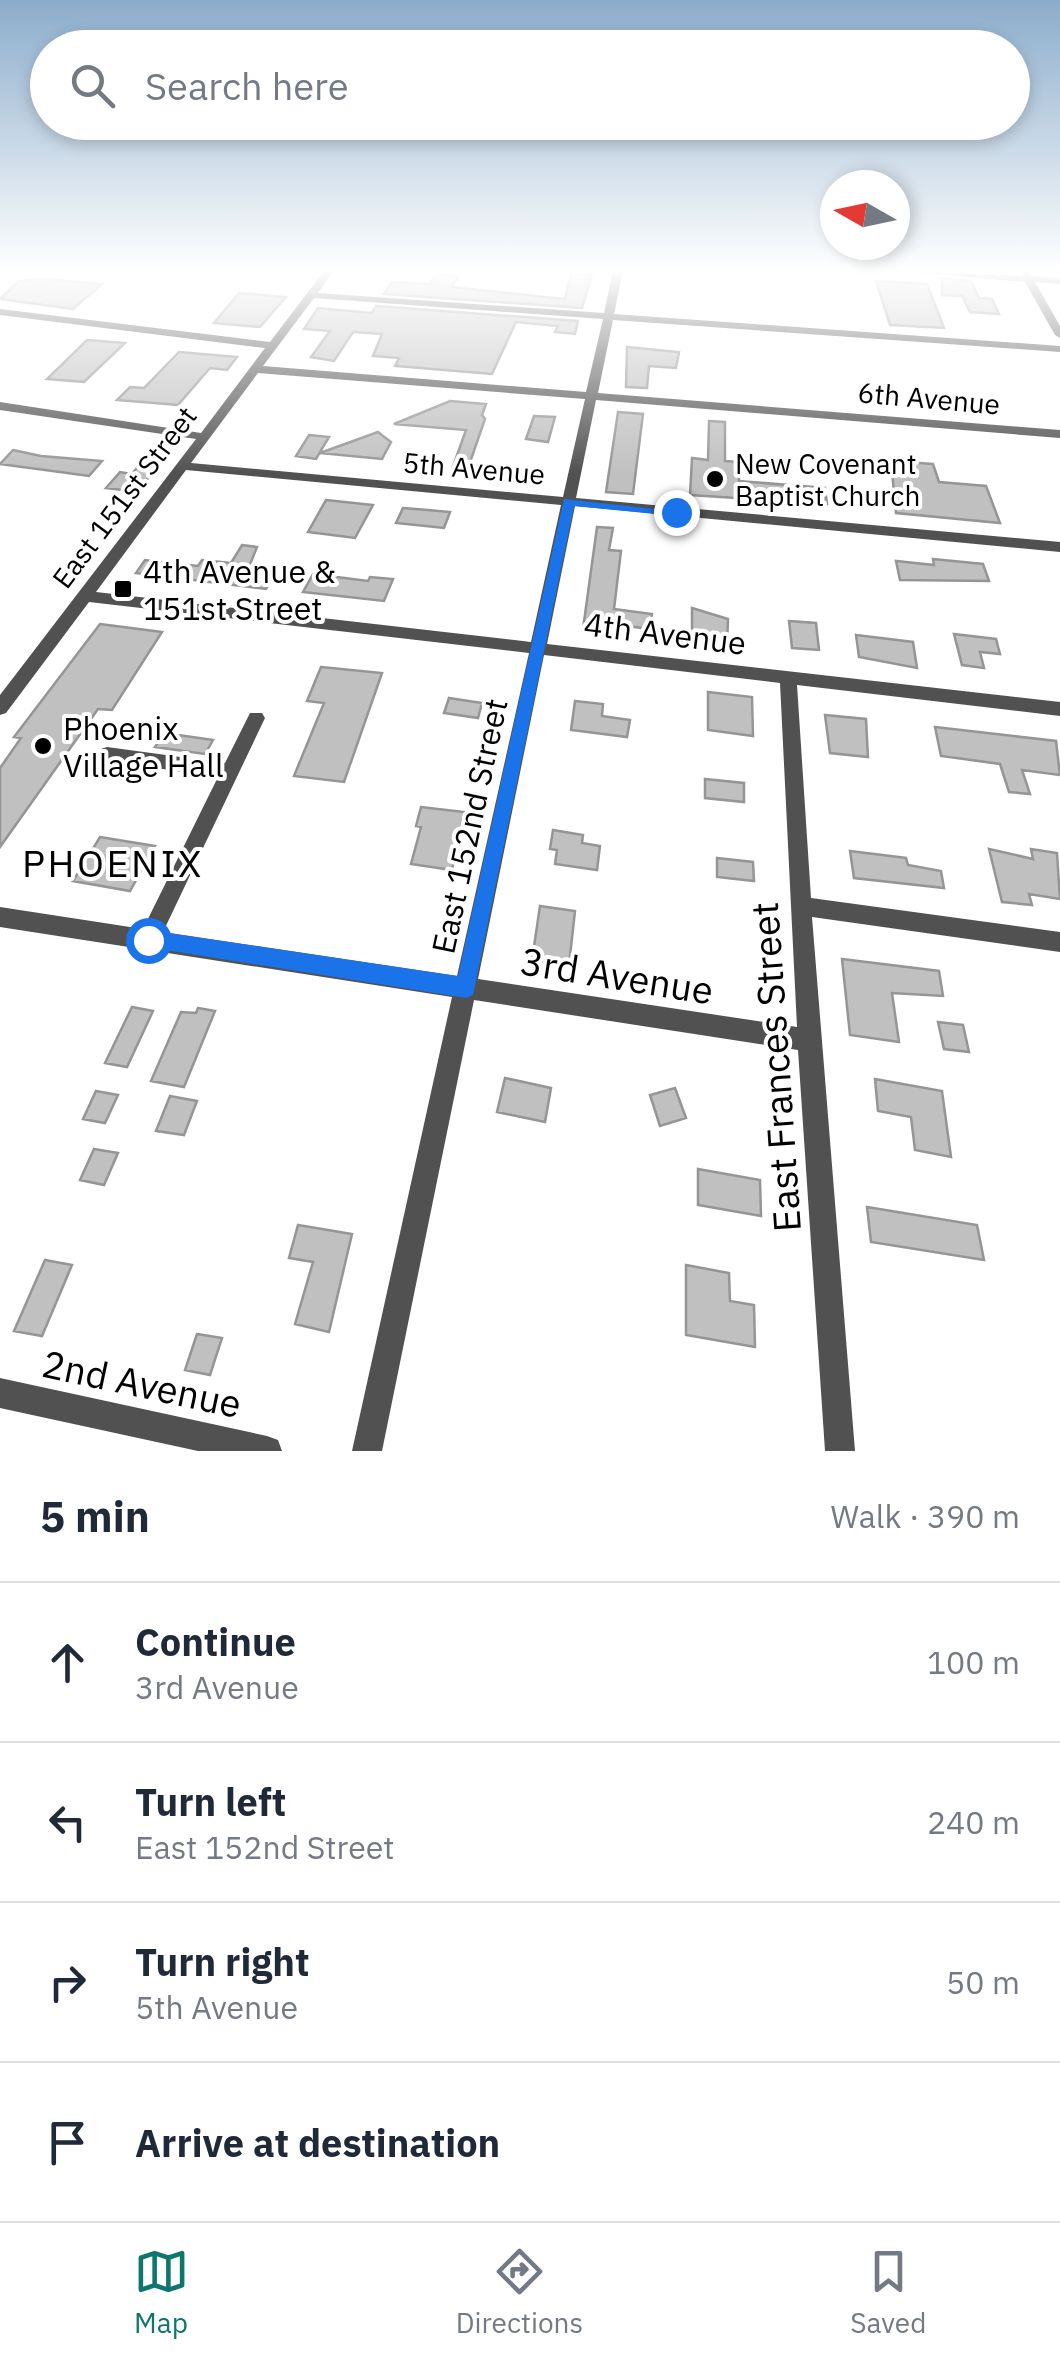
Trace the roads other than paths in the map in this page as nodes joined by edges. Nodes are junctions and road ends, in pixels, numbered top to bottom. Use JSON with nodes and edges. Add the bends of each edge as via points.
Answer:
{"nodes":[{"id":1,"x":214,"y":339,"type":"edge"},
{"id":2,"x":278,"y":339,"type":"edge"},
{"id":3,"x":603,"y":339,"type":"edge"},
{"id":4,"x":919,"y":339,"type":"edge"},
{"id":5,"x":272,"y":346,"type":"junction"},
{"id":6,"x":1060,"y":349,"type":"edge"},
{"id":7,"x":255,"y":369,"type":"junction"},
{"id":8,"x":591,"y":396,"type":"junction"},
{"id":9,"x":0,"y":406,"type":"edge"},
{"id":10,"x":1060,"y":434,"type":"edge"},
{"id":11,"x":204,"y":436,"type":"junction"},
{"id":12,"x":182,"y":466,"type":"junction"},
{"id":13,"x":569,"y":502,"type":"junction"},
{"id":14,"x":1060,"y":548,"type":"edge"},
{"id":15,"x":85,"y":596,"type":"junction"},
{"id":16,"x":538,"y":648,"type":"junction"},
{"id":17,"x":788,"y":677,"type":"junction"},
{"id":18,"x":6,"y":690,"type":"edge"},
{"id":19,"x":0,"y":708,"type":"edge"},
{"id":20,"x":1060,"y":708,"type":"edge"},
{"id":21,"x":256,"y":718,"type":"dead end"},
{"id":22,"x":107,"y":754,"type":"dead end"},
{"id":23,"x":230,"y":771,"type":"junction"},
{"id":24,"x":801,"y":906,"type":"junction"},
{"id":25,"x":0,"y":917,"type":"edge"},
{"id":26,"x":148,"y":940,"type":"junction"},
{"id":27,"x":1060,"y":942,"type":"edge"},
{"id":28,"x":466,"y":988,"type":"junction"},
{"id":29,"x":808,"y":1040,"type":"junction"},
{"id":30,"x":0,"y":1393,"type":"edge"},
{"id":31,"x":268,"y":1451,"type":"edge"},
{"id":32,"x":367,"y":1451,"type":"edge"},
{"id":33,"x":840,"y":1451,"type":"edge"}],
"edges":[{"from":1,"to":5,"type":"street"},
{"from":2,"to":5,"type":"street","name":"East 151st Street"},
{"from":3,"to":8,"type":"street","name":"East 152nd Street"},
{"from":4,"to":6,"type":"street"},
{"from":5,"to":7,"type":"street","name":"East 151st Street"},
{"from":7,"to":8,"type":"street","name":"6th Avenue"},
{"from":7,"to":11,"type":"street","name":"East 151st Street"},
{"from":8,"to":10,"type":"street","name":"6th Avenue"},
{"from":8,"to":13,"type":"street","name":"East 152nd Street"},
{"from":9,"to":11,"type":"street"},
{"from":11,"to":12,"type":"street","name":"East 151st Street"},
{"from":12,"to":13,"type":"street","name":"5th Avenue"},
{"from":12,"to":15,"type":"street","name":"East 151st Street"},
{"from":13,"to":14,"type":"street","name":"5th Avenue"},
{"from":13,"to":16,"type":"street","name":"East 152nd Street"},
{"from":15,"to":16,"type":"street","name":"4th Avenue"},
{"from":15,"to":18,"type":"street","name":"East 151st Street"},
{"from":16,"to":17,"type":"street","name":"4th Avenue"},
{"from":16,"to":28,"type":"street","name":"East 152nd Street"},
{"from":17,"to":20,"type":"street","name":"4th Avenue"},
{"from":17,"to":24,"type":"street","name":"East Frances Street"},
{"from":18,"to":19,"type":"street","name":"East 151st Street"},
{"from":21,"to":23,"type":"street"},
{"from":22,"to":23,"type":"street"},
{"from":23,"to":26,"type":"street"},
{"from":24,"to":27,"type":"street"},
{"from":24,"to":29,"type":"street","name":"East Frances Street"},
{"from":25,"to":26,"type":"street","name":"3rd Avenue"},
{"from":26,"to":28,"type":"street","name":"3rd Avenue"},
{"from":28,"to":29,"type":"street","name":"3rd Avenue"},
{"from":28,"to":32,"type":"street","name":"East 152nd Street"},
{"from":29,"to":33,"type":"street","name":"East Frances Street"},
{"from":30,"to":31,"type":"street","name":"2nd Avenue"}]}
